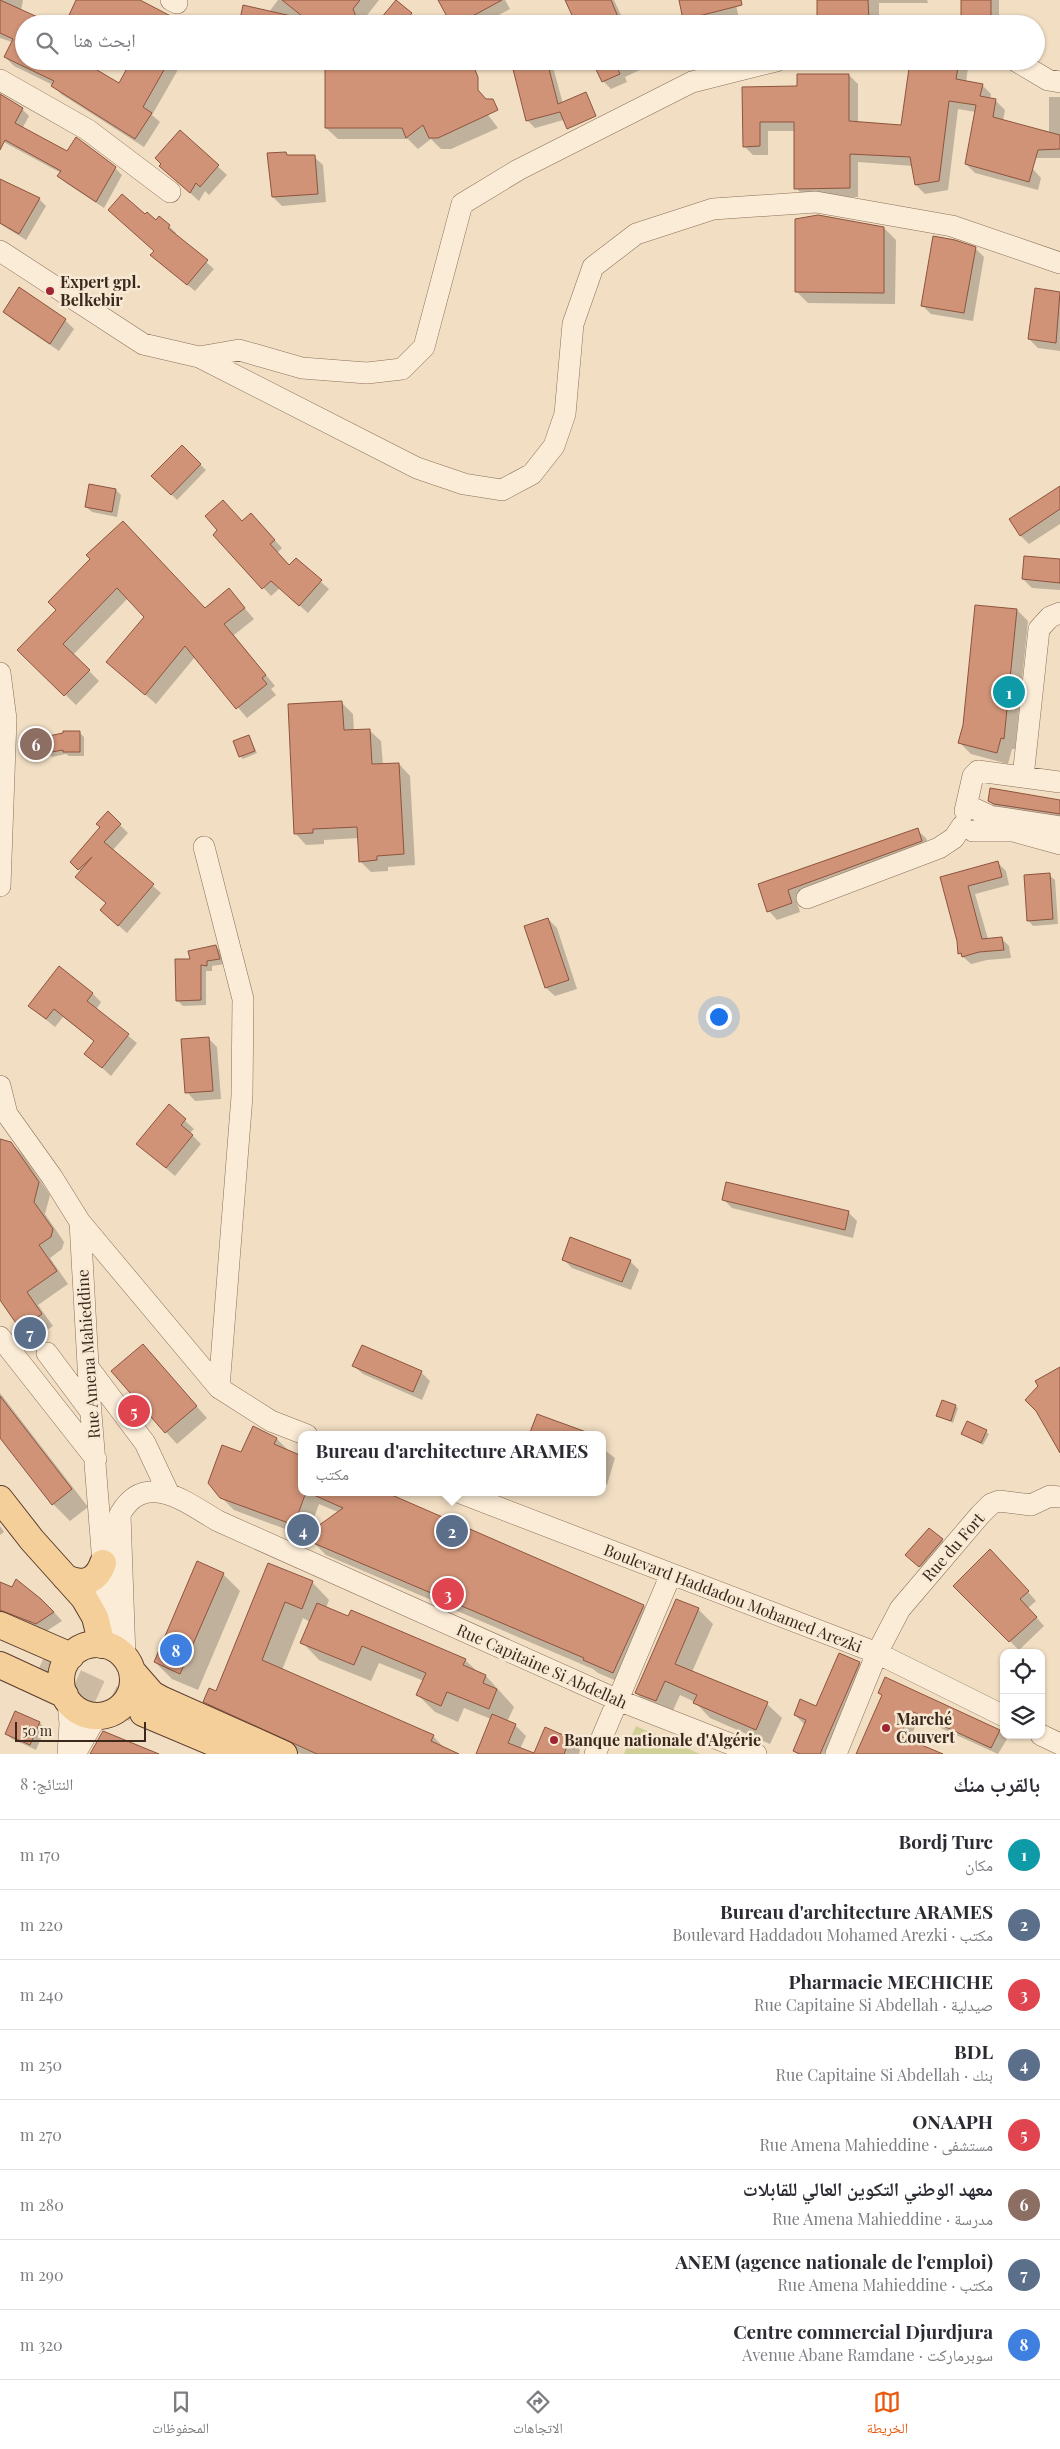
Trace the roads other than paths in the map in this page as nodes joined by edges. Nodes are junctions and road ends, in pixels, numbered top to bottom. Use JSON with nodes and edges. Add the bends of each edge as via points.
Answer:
{"nodes":[{"id":1,"x":740,"y":70,"type":"edge"},
{"id":2,"x":1031,"y":70,"type":"edge"},
{"id":3,"x":0,"y":80,"type":"edge"},
{"id":4,"x":1060,"y":82,"type":"edge"},
{"id":5,"x":170,"y":192,"type":"dead end"},
{"id":6,"x":0,"y":251,"type":"edge"},
{"id":7,"x":1060,"y":264,"type":"edge"},
{"id":8,"x":199,"y":357,"type":"junction"},
{"id":9,"x":1060,"y":613,"type":"edge"},
{"id":10,"x":0,"y":673,"type":"edge"},
{"id":11,"x":1023,"y":777,"type":"junction"},
{"id":12,"x":1060,"y":782,"type":"edge"},
{"id":13,"x":969,"y":819,"type":"junction"},
{"id":14,"x":1060,"y":827,"type":"edge"},
{"id":15,"x":1060,"y":844,"type":"edge"},
{"id":16,"x":204,"y":847,"type":"dead end"},
{"id":17,"x":0,"y":886,"type":"edge"},
{"id":18,"x":807,"y":898,"type":"dead end"},
{"id":19,"x":0,"y":1086,"type":"edge"},
{"id":20,"x":80,"y":1222,"type":"junction"},
{"id":21,"x":0,"y":1337,"type":"edge"},
{"id":22,"x":47,"y":1353,"type":"dead end"},
{"id":23,"x":88,"y":1367,"type":"junction"},
{"id":24,"x":219,"y":1388,"type":"junction"},
{"id":25,"x":91,"y":1412,"type":"junction"},
{"id":26,"x":298,"y":1432,"type":"edge"},
{"id":27,"x":96,"y":1459,"type":"junction"},
{"id":28,"x":155,"y":1462,"type":"junction"},
{"id":29,"x":168,"y":1492,"type":"junction"},
{"id":30,"x":140,"y":1495,"type":"junction"},
{"id":31,"x":468,"y":1496,"type":"edge"},
{"id":32,"x":1060,"y":1497,"type":"edge"},
{"id":33,"x":0,"y":1499,"type":"edge"},
{"id":34,"x":32,"y":1540,"type":"junction"},
{"id":35,"x":103,"y":1563,"type":"junction"},
{"id":36,"x":671,"y":1574,"type":"junction"},
{"id":37,"x":65,"y":1577,"type":"junction"},
{"id":38,"x":0,"y":1625,"type":"edge"},
{"id":39,"x":0,"y":1649,"type":"edge"},
{"id":40,"x":877,"y":1653,"type":"junction"},
{"id":41,"x":73,"y":1654,"type":"junction"},
{"id":42,"x":116,"y":1655,"type":"junction"},
{"id":43,"x":0,"y":1665,"type":"edge"},
{"id":44,"x":40,"y":1666,"type":"tunnel mouth"},
{"id":45,"x":66,"y":1698,"type":"junction"},
{"id":46,"x":618,"y":1700,"type":"junction"},
{"id":47,"x":143,"y":1713,"type":"tunnel mouth"},
{"id":48,"x":1000,"y":1714,"type":"edge"},
{"id":49,"x":104,"y":1715,"type":"junction"},
{"id":50,"x":68,"y":1754,"type":"edge"},
{"id":51,"x":75,"y":1754,"type":"edge"},
{"id":52,"x":202,"y":1754,"type":"edge"},
{"id":53,"x":240,"y":1754,"type":"edge"},
{"id":54,"x":284,"y":1754,"type":"edge"},
{"id":55,"x":595,"y":1754,"type":"edge"},
{"id":56,"x":756,"y":1754,"type":"edge"},
{"id":57,"x":836,"y":1754,"type":"edge"}],
"edges":[{"from":1,"to":8,"type":"street","via":[[692,82],[518,170],[462,204],[424,347],[402,369],[366,373],[302,368],[239,350]]},
{"from":2,"to":4,"type":"street","via":[[1048,80]]},
{"from":3,"to":5,"type":"street","via":[[88,130]]},
{"from":6,"to":8,"type":"street","via":[[143,344]]},
{"from":7,"to":8,"type":"street","via":[[952,226],[816,202],[712,210],[636,234],[593,267],[573,324],[565,414],[554,446],[532,474],[502,490],[464,484],[417,468]]},
{"from":9,"to":11,"type":"street","via":[[1050,617],[1039,629]]},
{"from":10,"to":17,"type":"street","via":[[6,719]]},
{"from":11,"to":12,"type":"street"},
{"from":11,"to":13,"type":"street","via":[[978,771],[973,776]]},
{"from":13,"to":14,"type":"street","via":[[990,816]]},
{"from":13,"to":15,"type":"street"},
{"from":13,"to":18,"type":"street","via":[[954,838],[939,848]]},
{"from":16,"to":24,"type":"street","via":[[243,999],[242,1096]]},
{"from":19,"to":20,"type":"street","name":"Rue Amena Mahieddine","via":[[7,1114]]},
{"from":20,"to":23,"type":"street","name":"Rue Amena Mahieddine"},
{"from":20,"to":24,"type":"street"},
{"from":21,"to":27,"type":"street"},
{"from":22,"to":25,"type":"street"},
{"from":23,"to":25,"type":"street","name":"Rue Amena Mahieddine"},
{"from":23,"to":28,"type":"street","via":[[145,1443]]},
{"from":24,"to":26,"type":"street","via":[[271,1421]]},
{"from":25,"to":27,"type":"street","name":"Rue Amena Mahieddine"},
{"from":27,"to":35,"type":"street","name":"Rue Amena Mahieddine"},
{"from":28,"to":29,"type":"street"},
{"from":28,"to":30,"type":"street","via":[[154,1482]]},
{"from":29,"to":30,"type":"street"},
{"from":29,"to":46,"type":"street","name":"Rue Capitaine Si Abdellah","via":[[218,1521]]},
{"from":30,"to":42,"type":"street","via":[[128,1504],[119,1519]]},
{"from":31,"to":36,"type":"street","name":"Boulevard Haddadou Mohamed Arezki"},
{"from":32,"to":40,"type":"street","name":"Rue du Fort","via":[[1050,1496],[1031,1505],[998,1501],[991,1504],[900,1609]]},
{"from":33,"to":34,"type":"main road"},
{"from":34,"to":37,"type":"main road"},
{"from":34,"to":41,"type":"main road","via":[[77,1615],[79,1633]]},
{"from":35,"to":37,"type":"main road","via":[[92,1580],[78,1582]]},
{"from":35,"to":42,"type":"street","name":"Rue Amena Mahieddine"},
{"from":36,"to":40,"type":"street","name":"Boulevard Haddadou Mohamed Arezki"},
{"from":36,"to":46,"type":"street"},
{"from":37,"to":42,"type":"main road","via":[[90,1608]]},
{"from":38,"to":41,"type":"main road"},
{"from":39,"to":44,"type":"main road"},
{"from":40,"to":48,"type":"street","name":"Boulevard Haddadou Mohamed Arezki"},
{"from":40,"to":57,"type":"street"},
{"from":41,"to":42,"type":"main road","via":[[87,1646]]},
{"from":41,"to":45,"type":"main road","via":[[62,1671]]},
{"from":42,"to":49,"type":"main road","via":[[132,1688],[124,1704]]},
{"from":42,"to":54,"type":"main road","via":[[152,1694]]},
{"from":43,"to":45,"type":"main road"},
{"from":45,"to":49,"type":"main road","via":[[82,1712]]},
{"from":45,"to":50,"type":"street","via":[[70,1724]]},
{"from":46,"to":55,"type":"street"},
{"from":46,"to":56,"type":"street","name":"Rue Capitaine Si Abdellah"},
{"from":47,"to":53,"type":"main road"},
{"from":49,"to":51,"type":"street","via":[[91,1726]]},
{"from":49,"to":52,"type":"main road"}]}
